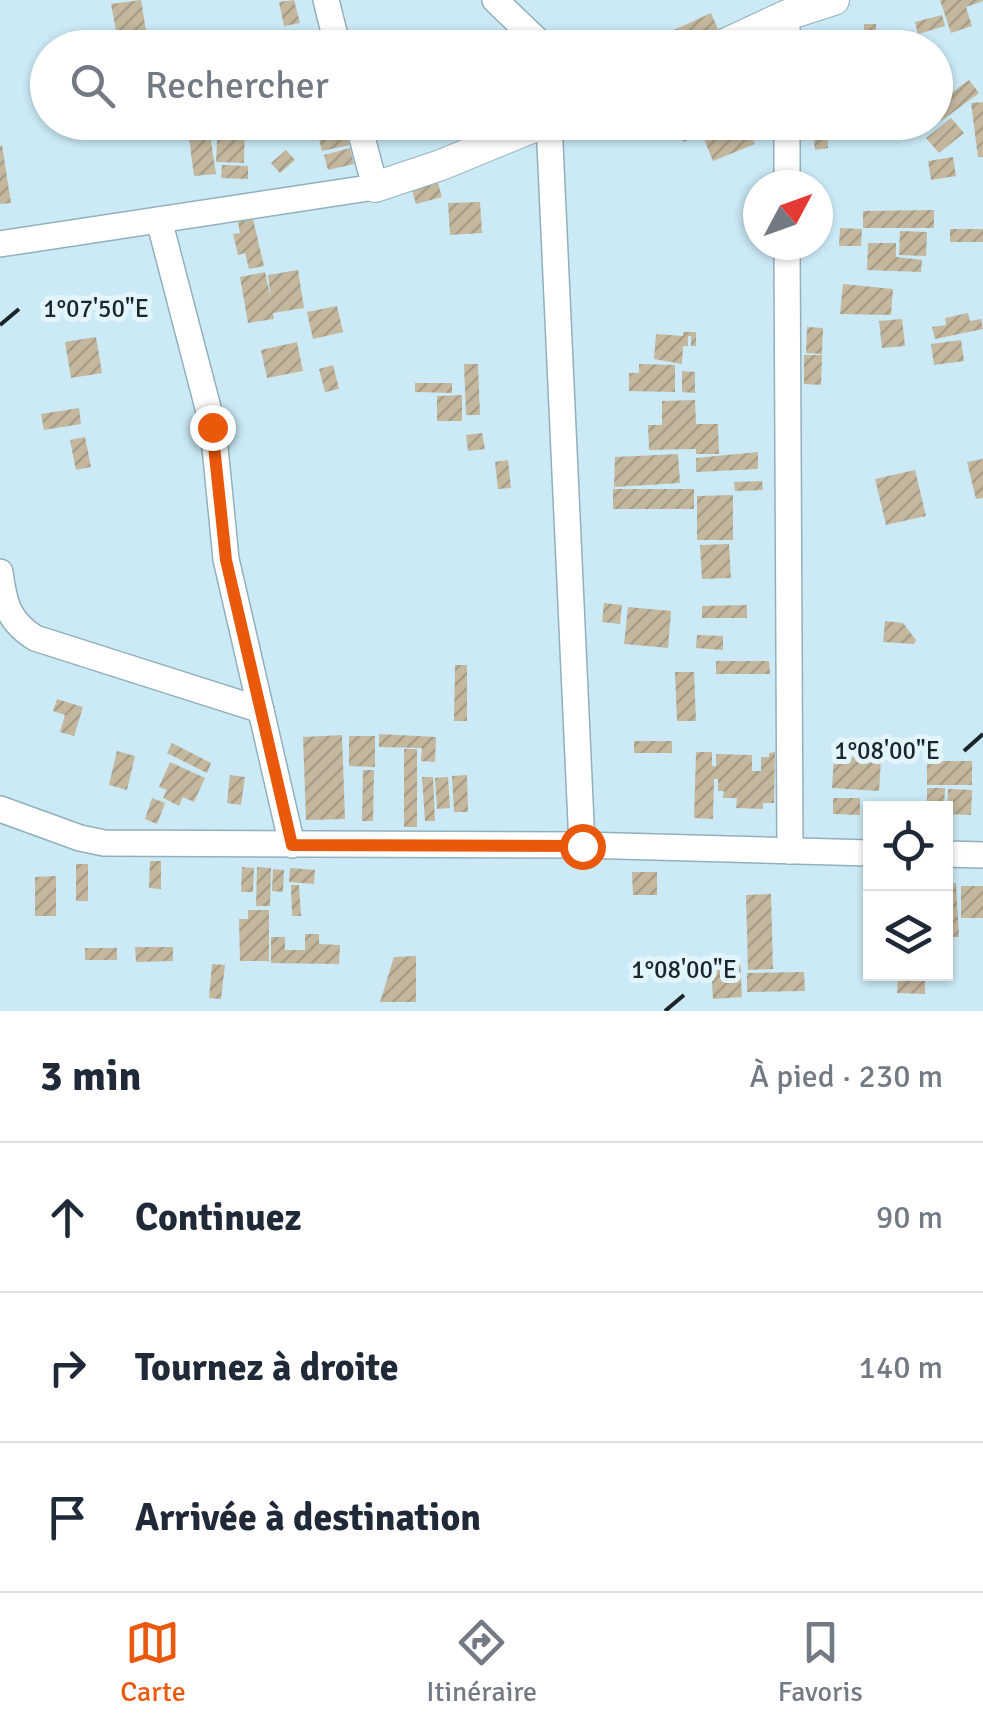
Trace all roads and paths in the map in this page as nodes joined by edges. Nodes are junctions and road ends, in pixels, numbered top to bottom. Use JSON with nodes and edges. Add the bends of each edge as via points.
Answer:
{"nodes":[{"id":1,"x":326,"y":0,"type":"edge"},
{"id":2,"x":495,"y":0,"type":"edge"},
{"id":3,"x":834,"y":0,"type":"edge"},
{"id":4,"x":787,"y":15,"type":"junction"},
{"id":5,"x":334,"y":30,"type":"edge"},
{"id":6,"x":526,"y":30,"type":"edge"},
{"id":7,"x":755,"y":30,"type":"edge"},
{"id":8,"x":787,"y":30,"type":"edge"},
{"id":9,"x":363,"y":140,"type":"edge"},
{"id":10,"x":504,"y":140,"type":"edge"},
{"id":11,"x":549,"y":140,"type":"edge"},
{"id":12,"x":787,"y":140,"type":"edge"},
{"id":13,"x":787,"y":170,"type":"edge"},
{"id":14,"x":375,"y":187,"type":"junction"},
{"id":15,"x":159,"y":220,"type":"junction"},
{"id":16,"x":0,"y":244,"type":"edge"},
{"id":17,"x":788,"y":260,"type":"edge"},
{"id":18,"x":0,"y":572,"type":"edge"},
{"id":19,"x":261,"y":710,"type":"junction"},
{"id":20,"x":0,"y":809,"type":"edge"},
{"id":21,"x":292,"y":845,"type":"junction"},
{"id":22,"x":582,"y":846,"type":"junction"},
{"id":23,"x":790,"y":851,"type":"junction"},
{"id":24,"x":863,"y":852,"type":"edge"},
{"id":25,"x":953,"y":854,"type":"edge"},
{"id":26,"x":983,"y":855,"type":"edge"}],
"edges":[{"from":1,"to":5,"type":"street"},
{"from":2,"to":6,"type":"street"},
{"from":3,"to":4,"type":"street"},
{"from":4,"to":7,"type":"street"},
{"from":4,"to":8,"type":"street"},
{"from":9,"to":14,"type":"street"},
{"from":10,"to":14,"type":"street"},
{"from":11,"to":22,"type":"street"},
{"from":12,"to":13,"type":"street"},
{"from":14,"to":15,"type":"street"},
{"from":15,"to":16,"type":"street"},
{"from":15,"to":19,"type":"street","via":[[210,415],[226,560]]},
{"from":17,"to":23,"type":"street"},
{"from":18,"to":19,"type":"street","via":[[11,618],[35,638]]},
{"from":19,"to":21,"type":"street"},
{"from":20,"to":21,"type":"street","via":[[104,843]]},
{"from":21,"to":22,"type":"street"},
{"from":22,"to":23,"type":"street"},
{"from":23,"to":24,"type":"street"},
{"from":25,"to":26,"type":"street"}]}
